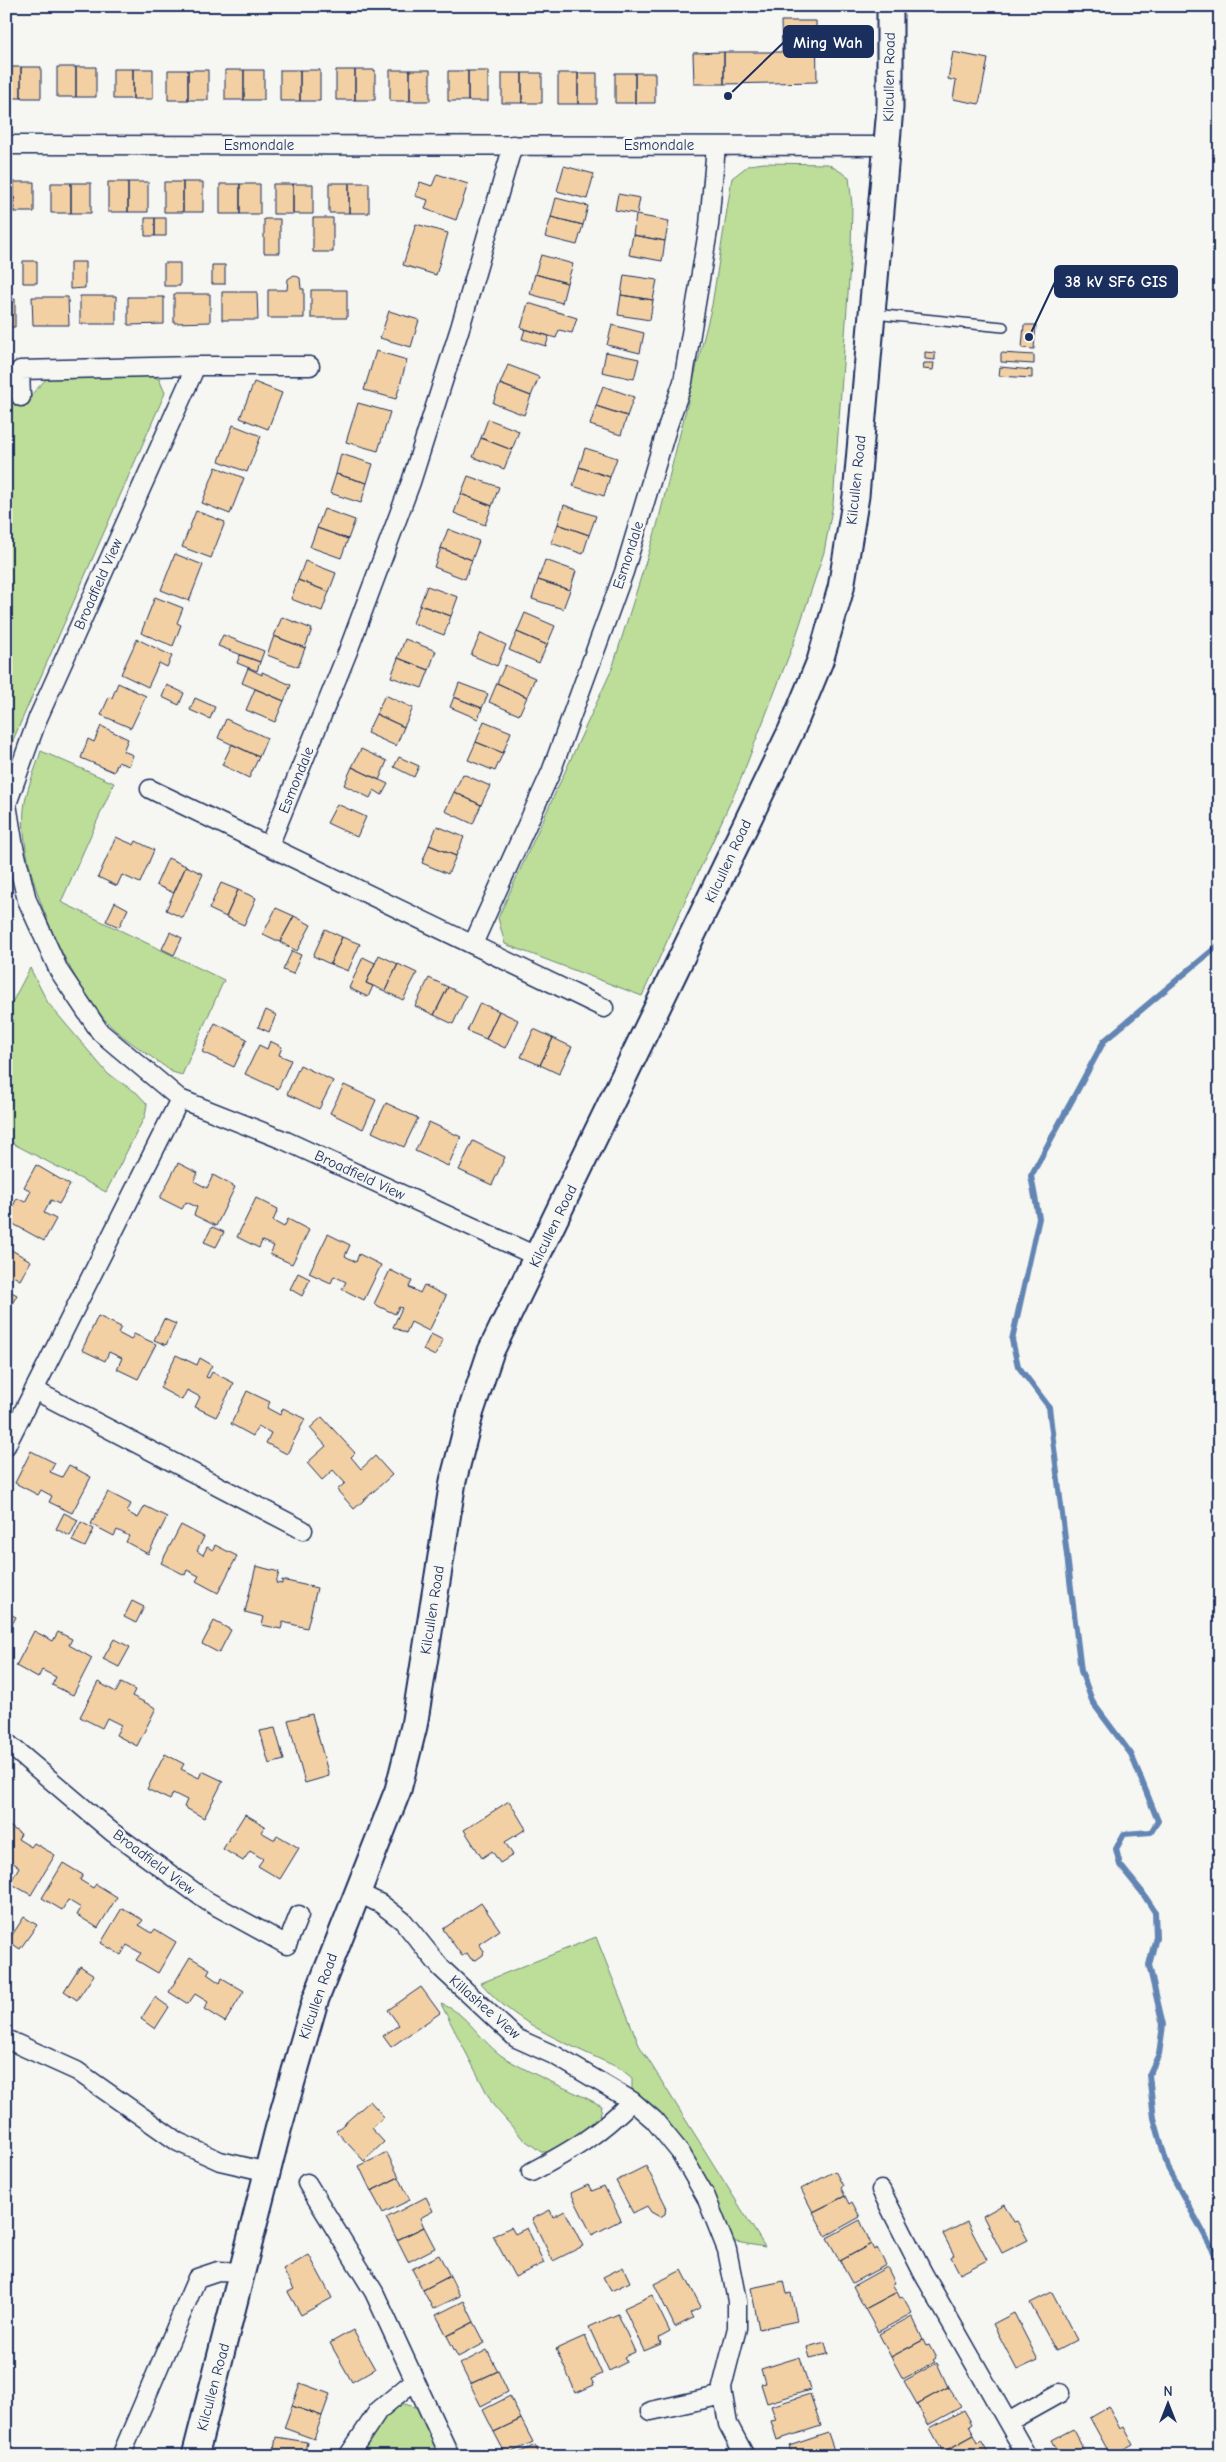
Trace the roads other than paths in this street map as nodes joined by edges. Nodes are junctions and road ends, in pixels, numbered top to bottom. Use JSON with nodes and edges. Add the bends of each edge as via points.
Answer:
{"nodes":[{"id":1,"x":890,"y":6,"type":"edge"},
{"id":2,"x":6,"y":145,"type":"edge"},
{"id":3,"x":513,"y":145,"type":"junction"},
{"id":4,"x":716,"y":146,"type":"junction"},
{"id":5,"x":886,"y":146,"type":"junction"},
{"id":6,"x":870,"y":313,"type":"junction"},
{"id":7,"x":1003,"y":327,"type":"dead end"},
{"id":8,"x":196,"y":366,"type":"junction"},
{"id":9,"x":310,"y":366,"type":"dead end"},
{"id":10,"x":21,"y":397,"type":"dead end"},
{"id":11,"x":150,"y":789,"type":"dead end"},
{"id":12,"x":7,"y":804,"type":"edge"},
{"id":13,"x":269,"y":846,"type":"junction"},
{"id":14,"x":473,"y":944,"type":"junction"},
{"id":15,"x":604,"y":1008,"type":"dead end"},
{"id":16,"x":180,"y":1099,"type":"junction"},
{"id":17,"x":538,"y":1257,"type":"junction"},
{"id":18,"x":36,"y":1391,"type":"junction"},
{"id":19,"x":6,"y":1446,"type":"edge"},
{"id":20,"x":303,"y":1530,"type":"dead end"},
{"id":21,"x":6,"y":1742,"type":"edge"},
{"id":22,"x":357,"y":1892,"type":"junction"},
{"id":23,"x":299,"y":1915,"type":"dead end"},
{"id":24,"x":6,"y":2039,"type":"edge"},
{"id":25,"x":632,"y":2101,"type":"junction"},
{"id":26,"x":268,"y":2172,"type":"junction"},
{"id":27,"x":531,"y":2172,"type":"dead end"},
{"id":28,"x":307,"y":2183,"type":"dead end"},
{"id":29,"x":881,"y":2190,"type":"dead end"},
{"id":30,"x":243,"y":2272,"type":"junction"},
{"id":31,"x":415,"y":2380,"type":"junction"},
{"id":32,"x":1060,"y":2393,"type":"dead end"},
{"id":33,"x":723,"y":2395,"type":"junction"},
{"id":34,"x":651,"y":2411,"type":"dead end"},
{"id":35,"x":1008,"y":2422,"type":"junction"},
{"id":36,"x":122,"y":2456,"type":"edge"},
{"id":37,"x":195,"y":2456,"type":"edge"},
{"id":38,"x":348,"y":2456,"type":"edge"},
{"id":39,"x":450,"y":2456,"type":"edge"},
{"id":40,"x":745,"y":2456,"type":"edge"},
{"id":41,"x":1027,"y":2456,"type":"edge"}],
"edges":[{"from":1,"to":5,"type":"main road","name":"Kilcullen Road","via":[[890,108]]},
{"from":2,"to":3,"type":"street","name":"Esmondale"},
{"from":3,"to":4,"type":"street","name":"Esmondale"},
{"from":3,"to":13,"type":"street","name":"Esmondale","via":[[411,482],[348,651]]},
{"from":4,"to":5,"type":"street","name":"Esmondale"},
{"from":4,"to":14,"type":"street","name":"Esmondale","via":[[709,225],[683,382],[624,572],[551,772]]},
{"from":5,"to":6,"type":"main road","name":"Kilcullen Road"},
{"from":6,"to":7,"type":"lane"},
{"from":6,"to":17,"type":"main road","name":"Kilcullen Road","via":[[856,496],[841,588],[820,661],[791,731]]},
{"from":8,"to":9,"type":"street"},
{"from":8,"to":10,"type":"street","via":[[20,370]]},
{"from":8,"to":12,"type":"street","name":"Broadfield View","via":[[38,718]]},
{"from":11,"to":13,"type":"street"},
{"from":12,"to":16,"type":"street","name":"Broadfield View","via":[[27,900],[59,972],[100,1032]]},
{"from":13,"to":14,"type":"street"},
{"from":14,"to":15,"type":"street"},
{"from":16,"to":17,"type":"street","name":"Broadfield View","via":[[286,1141]]},
{"from":16,"to":18,"type":"street"},
{"from":17,"to":22,"type":"main road","name":"Kilcullen Road","via":[[491,1351],[471,1411],[453,1481],[411,1735],[398,1790]]},
{"from":18,"to":19,"type":"street"},
{"from":18,"to":20,"type":"street"},
{"from":21,"to":23,"type":"street","name":"Broadfield View","via":[[112,1832],[207,1901],[287,1945]]},
{"from":22,"to":25,"type":"street","name":"Killashee View","via":[[381,1904],[403,1921],[441,1968],[516,2038],[556,2056]]},
{"from":22,"to":26,"type":"main road","name":"Kilcullen Road","via":[[315,2000]]},
{"from":24,"to":26,"type":"street","via":[[77,2071],[178,2142],[220,2161]]},
{"from":25,"to":27,"type":"street","via":[[580,2146]]},
{"from":25,"to":33,"type":"street","name":"Killashee View","via":[[654,2120],[680,2152],[706,2197],[727,2250],[737,2301],[738,2328],[722,2388]]},
{"from":26,"to":30,"type":"main road","name":"Kilcullen Road"},
{"from":28,"to":31,"type":"street","via":[[374,2292]]},
{"from":29,"to":35,"type":"street","via":[[923,2274]]},
{"from":30,"to":36,"type":"street","via":[[218,2271],[197,2278]]},
{"from":30,"to":37,"type":"main road","name":"Kilcullen Road"},
{"from":31,"to":38,"type":"street","via":[[378,2411]]},
{"from":31,"to":39,"type":"street"},
{"from":32,"to":35,"type":"street"},
{"from":33,"to":34,"type":"street"},
{"from":33,"to":40,"type":"street","name":"Killashee View","via":[[728,2424]]},
{"from":35,"to":41,"type":"street"}]}
